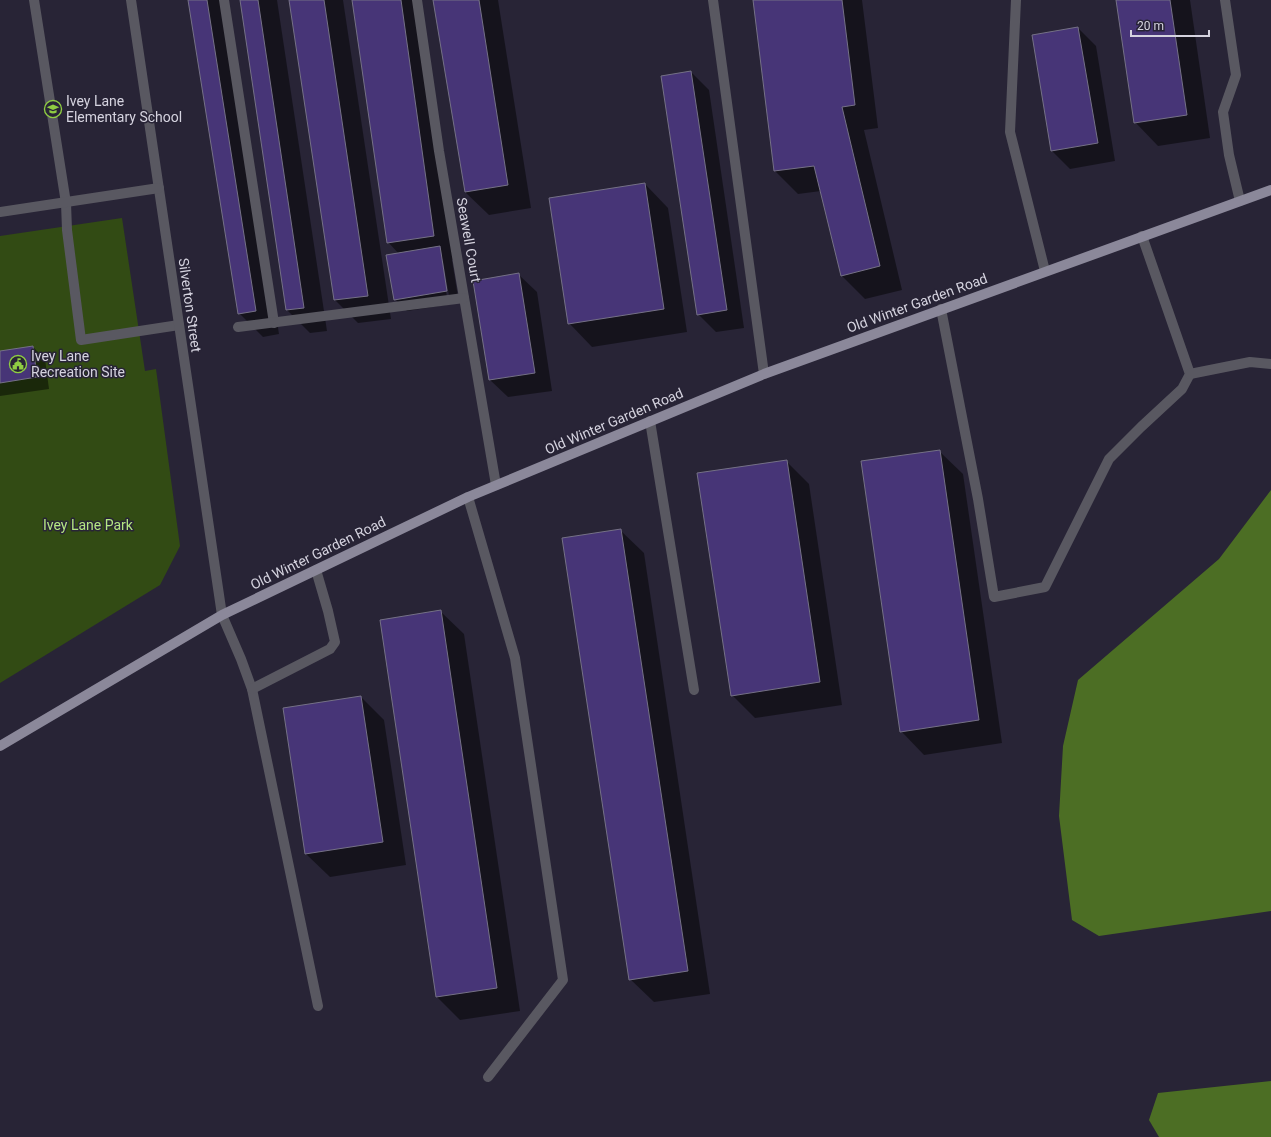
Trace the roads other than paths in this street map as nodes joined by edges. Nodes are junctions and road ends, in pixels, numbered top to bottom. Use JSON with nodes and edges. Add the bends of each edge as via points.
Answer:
{"nodes":[{"id":1,"x":34,"y":0,"type":"edge"},
{"id":2,"x":131,"y":0,"type":"edge"},
{"id":3,"x":224,"y":0,"type":"edge"},
{"id":4,"x":417,"y":0,"type":"edge"},
{"id":5,"x":713,"y":0,"type":"edge"},
{"id":6,"x":1016,"y":0,"type":"edge"},
{"id":7,"x":1225,"y":0,"type":"edge"},
{"id":8,"x":159,"y":188,"type":"junction"},
{"id":9,"x":1271,"y":190,"type":"edge"},
{"id":10,"x":1240,"y":201,"type":"junction"},
{"id":11,"x":66,"y":203,"type":"junction"},
{"id":12,"x":0,"y":212,"type":"edge"},
{"id":13,"x":1142,"y":236,"type":"junction"},
{"id":14,"x":1045,"y":272,"type":"junction"},
{"id":15,"x":464,"y":298,"type":"junction"},
{"id":16,"x":941,"y":309,"type":"junction"},
{"id":17,"x":274,"y":323,"type":"junction"},
{"id":18,"x":179,"y":325,"type":"junction"},
{"id":19,"x":238,"y":327,"type":"dead end"},
{"id":20,"x":1271,"y":364,"type":"edge"},
{"id":21,"x":764,"y":374,"type":"junction"},
{"id":22,"x":1190,"y":374,"type":"junction"},
{"id":23,"x":650,"y":421,"type":"junction"},
{"id":24,"x":496,"y":485,"type":"junction"},
{"id":25,"x":468,"y":497,"type":"junction"},
{"id":26,"x":316,"y":570,"type":"junction"},
{"id":27,"x":222,"y":615,"type":"junction"},
{"id":28,"x":252,"y":689,"type":"junction"},
{"id":29,"x":694,"y":690,"type":"dead end"},
{"id":30,"x":0,"y":746,"type":"edge"},
{"id":31,"x":318,"y":1006,"type":"dead end"},
{"id":32,"x":488,"y":1077,"type":"dead end"}],
"edges":[{"from":1,"to":11,"type":"street"},
{"from":2,"to":8,"type":"street","name":"Silverton Street"},
{"from":3,"to":17,"type":"street"},
{"from":4,"to":15,"type":"street","name":"Seawell Court"},
{"from":5,"to":21,"type":"street"},
{"from":6,"to":14,"type":"street","via":[[1010,132]]},
{"from":7,"to":10,"type":"street","via":[[1236,75],[1223,112],[1229,155]]},
{"from":8,"to":11,"type":"street"},
{"from":8,"to":18,"type":"street","name":"Silverton Street"},
{"from":9,"to":10,"type":"main road","name":"Old Winter Garden Road"},
{"from":10,"to":13,"type":"main road","name":"Old Winter Garden Road"},
{"from":11,"to":12,"type":"street"},
{"from":11,"to":18,"type":"street","via":[[81,340]]},
{"from":13,"to":14,"type":"main road","name":"Old Winter Garden Road"},
{"from":13,"to":22,"type":"street"},
{"from":14,"to":16,"type":"main road","name":"Old Winter Garden Road"},
{"from":15,"to":17,"type":"street"},
{"from":15,"to":24,"type":"street","name":"Seawell Court"},
{"from":16,"to":21,"type":"main road","name":"Old Winter Garden Road"},
{"from":16,"to":22,"type":"street","via":[[978,499],[994,597],[1045,587],[1109,459],[1182,389]]},
{"from":17,"to":19,"type":"street"},
{"from":18,"to":27,"type":"street","name":"Silverton Street"},
{"from":20,"to":22,"type":"street","via":[[1250,362]]},
{"from":21,"to":23,"type":"main road","name":"Old Winter Garden Road"},
{"from":23,"to":24,"type":"main road","name":"Old Winter Garden Road"},
{"from":23,"to":29,"type":"street"},
{"from":24,"to":25,"type":"main road","name":"Old Winter Garden Road"},
{"from":25,"to":26,"type":"main road","name":"Old Winter Garden Road"},
{"from":25,"to":32,"type":"street","via":[[515,658],[563,980]]},
{"from":26,"to":27,"type":"main road","name":"Old Winter Garden Road"},
{"from":26,"to":28,"type":"street","via":[[335,642],[330,649]]},
{"from":27,"to":28,"type":"street","name":"Silverton Street","via":[[242,659]]},
{"from":27,"to":30,"type":"main road","name":"Old Winter Garden Road"},
{"from":28,"to":31,"type":"street","name":"Silverton Street"}]}
